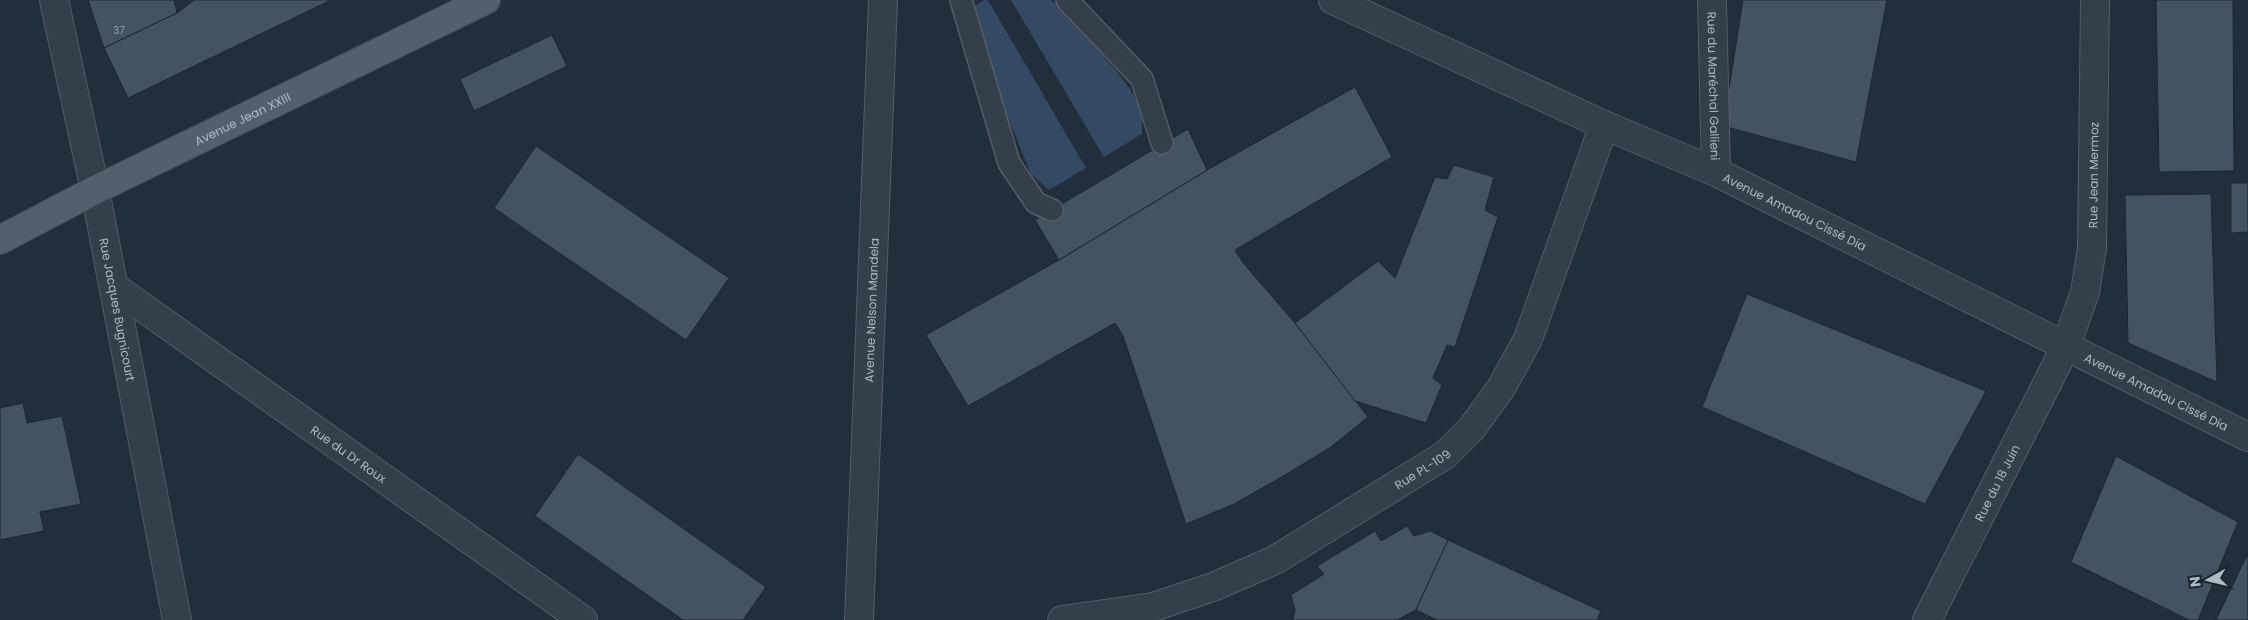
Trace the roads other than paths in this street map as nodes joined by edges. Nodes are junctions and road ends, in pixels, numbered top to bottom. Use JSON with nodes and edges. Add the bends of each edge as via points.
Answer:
{"nodes":[{"id":1,"x":54,"y":0,"type":"edge"},
{"id":2,"x":486,"y":0,"type":"edge"},
{"id":3,"x":883,"y":0,"type":"edge"},
{"id":4,"x":961,"y":0,"type":"edge"},
{"id":5,"x":1066,"y":0,"type":"edge"},
{"id":6,"x":1712,"y":0,"type":"edge"},
{"id":7,"x":2095,"y":0,"type":"edge"},
{"id":8,"x":1338,"y":1,"type":"edge"},
{"id":9,"x":1604,"y":125,"type":"junction"},
{"id":10,"x":1162,"y":143,"type":"dead end"},
{"id":11,"x":1716,"y":172,"type":"junction"},
{"id":12,"x":95,"y":190,"type":"junction"},
{"id":13,"x":1052,"y":210,"type":"dead end"},
{"id":14,"x":0,"y":240,"type":"edge"},
{"id":15,"x":114,"y":287,"type":"junction"},
{"id":16,"x":2066,"y":346,"type":"junction"},
{"id":17,"x":2248,"y":437,"type":"edge"},
{"id":18,"x":177,"y":620,"type":"edge"},
{"id":19,"x":583,"y":620,"type":"edge"},
{"id":20,"x":859,"y":620,"type":"edge"},
{"id":21,"x":1062,"y":620,"type":"edge"},
{"id":22,"x":1927,"y":620,"type":"edge"}],
"edges":[{"from":1,"to":12,"type":"street","name":"Rue Jacques Bugnicourt"},
{"from":2,"to":12,"type":"main road","name":"Avenue Jean XXIII"},
{"from":3,"to":20,"type":"street","name":"Avenue Nelson Mandela"},
{"from":4,"to":13,"type":"lane","via":[[1009,163],[1036,202]]},
{"from":5,"to":10,"type":"lane","via":[[1142,79]]},
{"from":6,"to":11,"type":"street","name":"Rue du Maréchal Gallieni"},
{"from":7,"to":16,"type":"street","name":"Rue Jean Mermoz","via":[[2092,248],[2085,292]]},
{"from":8,"to":9,"type":"street","name":"Avenue Amadou Cissé Dia"},
{"from":9,"to":11,"type":"street","name":"Avenue Amadou Cissé Dia"},
{"from":9,"to":21,"type":"street","name":"Rue PL-109","via":[[1528,339],[1501,388],[1472,428],[1445,455],[1274,560],[1222,583],[1153,607]]},
{"from":11,"to":16,"type":"street","name":"Avenue Amadou Cissé Dia"},
{"from":12,"to":14,"type":"main road","name":"Avenue Jean XXIII"},
{"from":12,"to":15,"type":"street","name":"Rue Jacques Bugnicourt"},
{"from":15,"to":18,"type":"street","name":"Rue Jacques Bugnicourt"},
{"from":15,"to":19,"type":"street","name":"Rue du Dr Roux"},
{"from":16,"to":17,"type":"street","name":"Avenue Amadou Cissé Dia"},
{"from":16,"to":22,"type":"street","name":"Rue du 18 Juin"}]}
